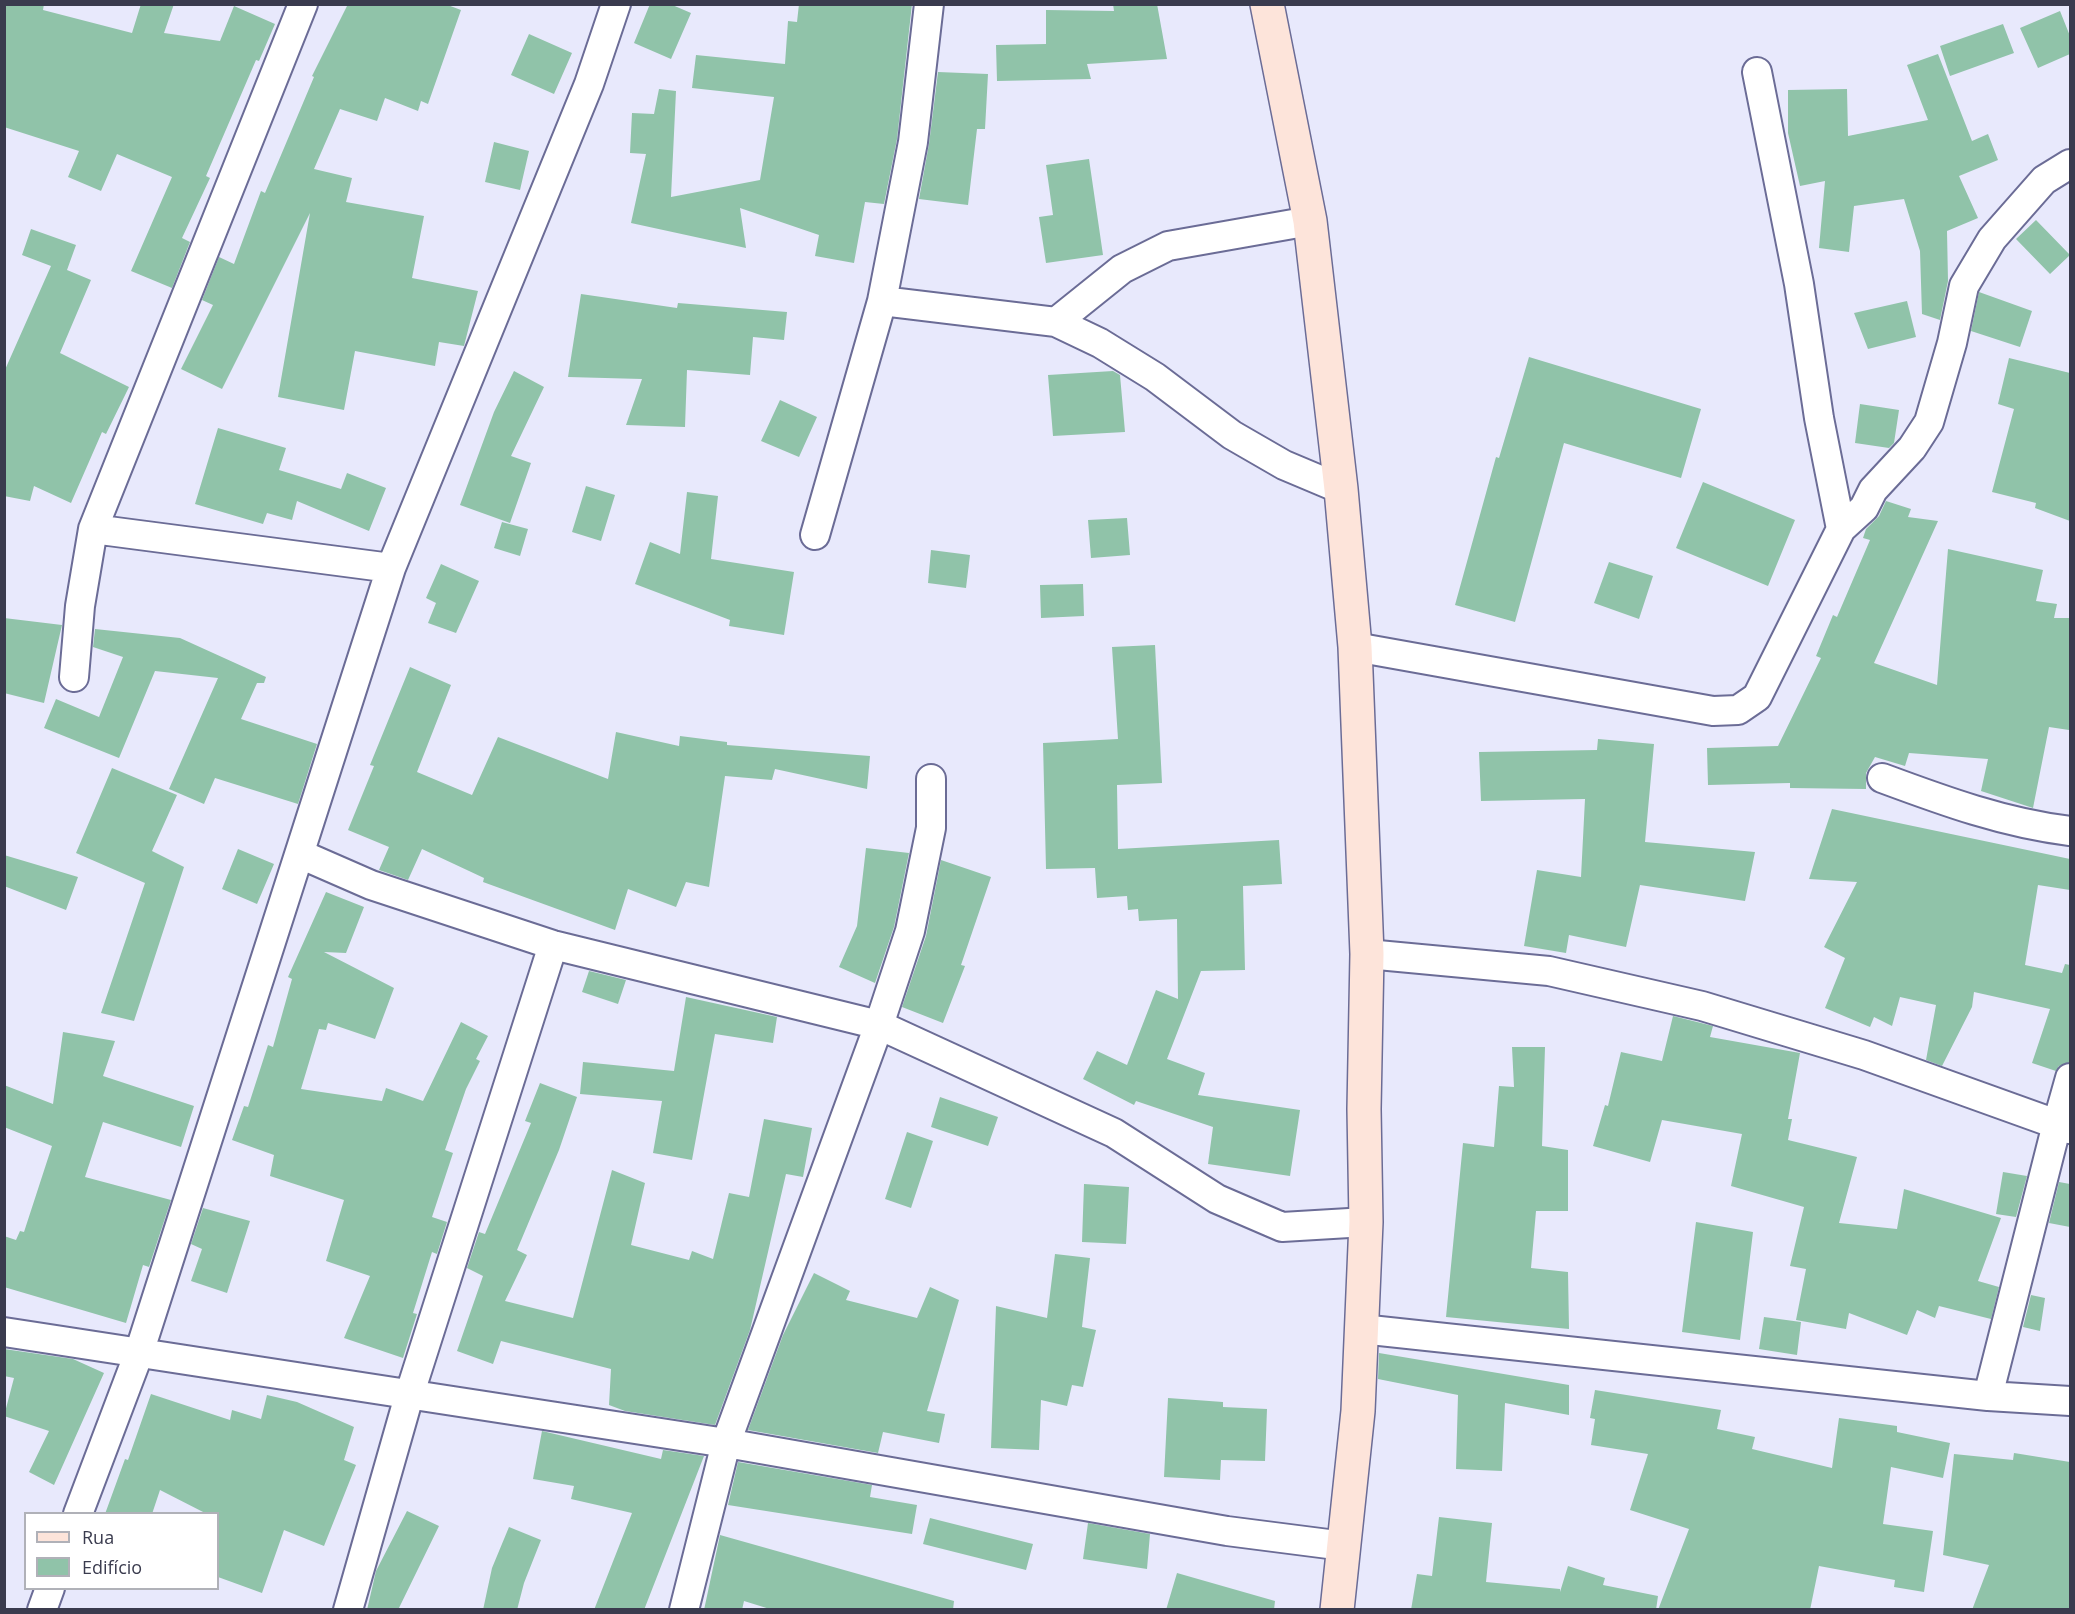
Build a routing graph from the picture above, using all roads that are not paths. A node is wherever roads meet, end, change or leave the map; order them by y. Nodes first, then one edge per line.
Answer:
1 (303, 4) edge
2 (616, 4) edge
3 (929, 4) edge
4 (1267, 4) edge
5 (1757, 72) dead end
6 (2070, 164) edge
7 (1310, 220) junction
8 (882, 301) junction
9 (1056, 322) junction
10 (1341, 489) junction
11 (93, 529) junction
12 (1841, 529) junction
13 (815, 535) dead end
14 (391, 568) junction
15 (1355, 647) junction
16 (74, 676) dead end
17 (1882, 778) dead end
18 (931, 779) dead end
19 (2070, 831) edge
20 (300, 854) junction
21 (553, 945) junction
22 (1367, 954) junction
23 (879, 1025) junction
24 (2070, 1078) edge
25 (2064, 1126) edge
26 (1366, 1222) junction
27 (1361, 1329) junction
28 (4, 1332) edge
29 (139, 1353) junction
30 (409, 1396) junction
31 (1988, 1396) junction
32 (2070, 1401) edge
33 (726, 1443) junction
34 (79, 1512) edge
35 (1344, 1546) junction
36 (49, 1590) edge
37 (42, 1610) edge
38 (348, 1610) edge
39 (684, 1610) edge
40 (1337, 1610) edge

1 - 11 street
2 - 14 street
3 - 8 street
4 - 7 main road
5 - 12 street
6 - 12 street
7 - 9 street
7 - 10 main road
8 - 9 street
8 - 13 street
9 - 10 street
10 - 15 main road
11 - 14 street
11 - 16 street
12 - 15 street
14 - 20 street
15 - 22 main road
17 - 19 street
18 - 23 street
20 - 21 street
20 - 29 street
21 - 23 street
21 - 30 street
22 - 25 street
22 - 26 main road
23 - 26 street
23 - 33 street
24 - 25 street
25 - 31 street
26 - 27 main road
27 - 31 street
27 - 35 main road
28 - 29 street
29 - 30 street
29 - 34 street
30 - 33 street
30 - 38 street
31 - 32 street
33 - 35 street
33 - 39 street
35 - 40 main road
36 - 37 street

